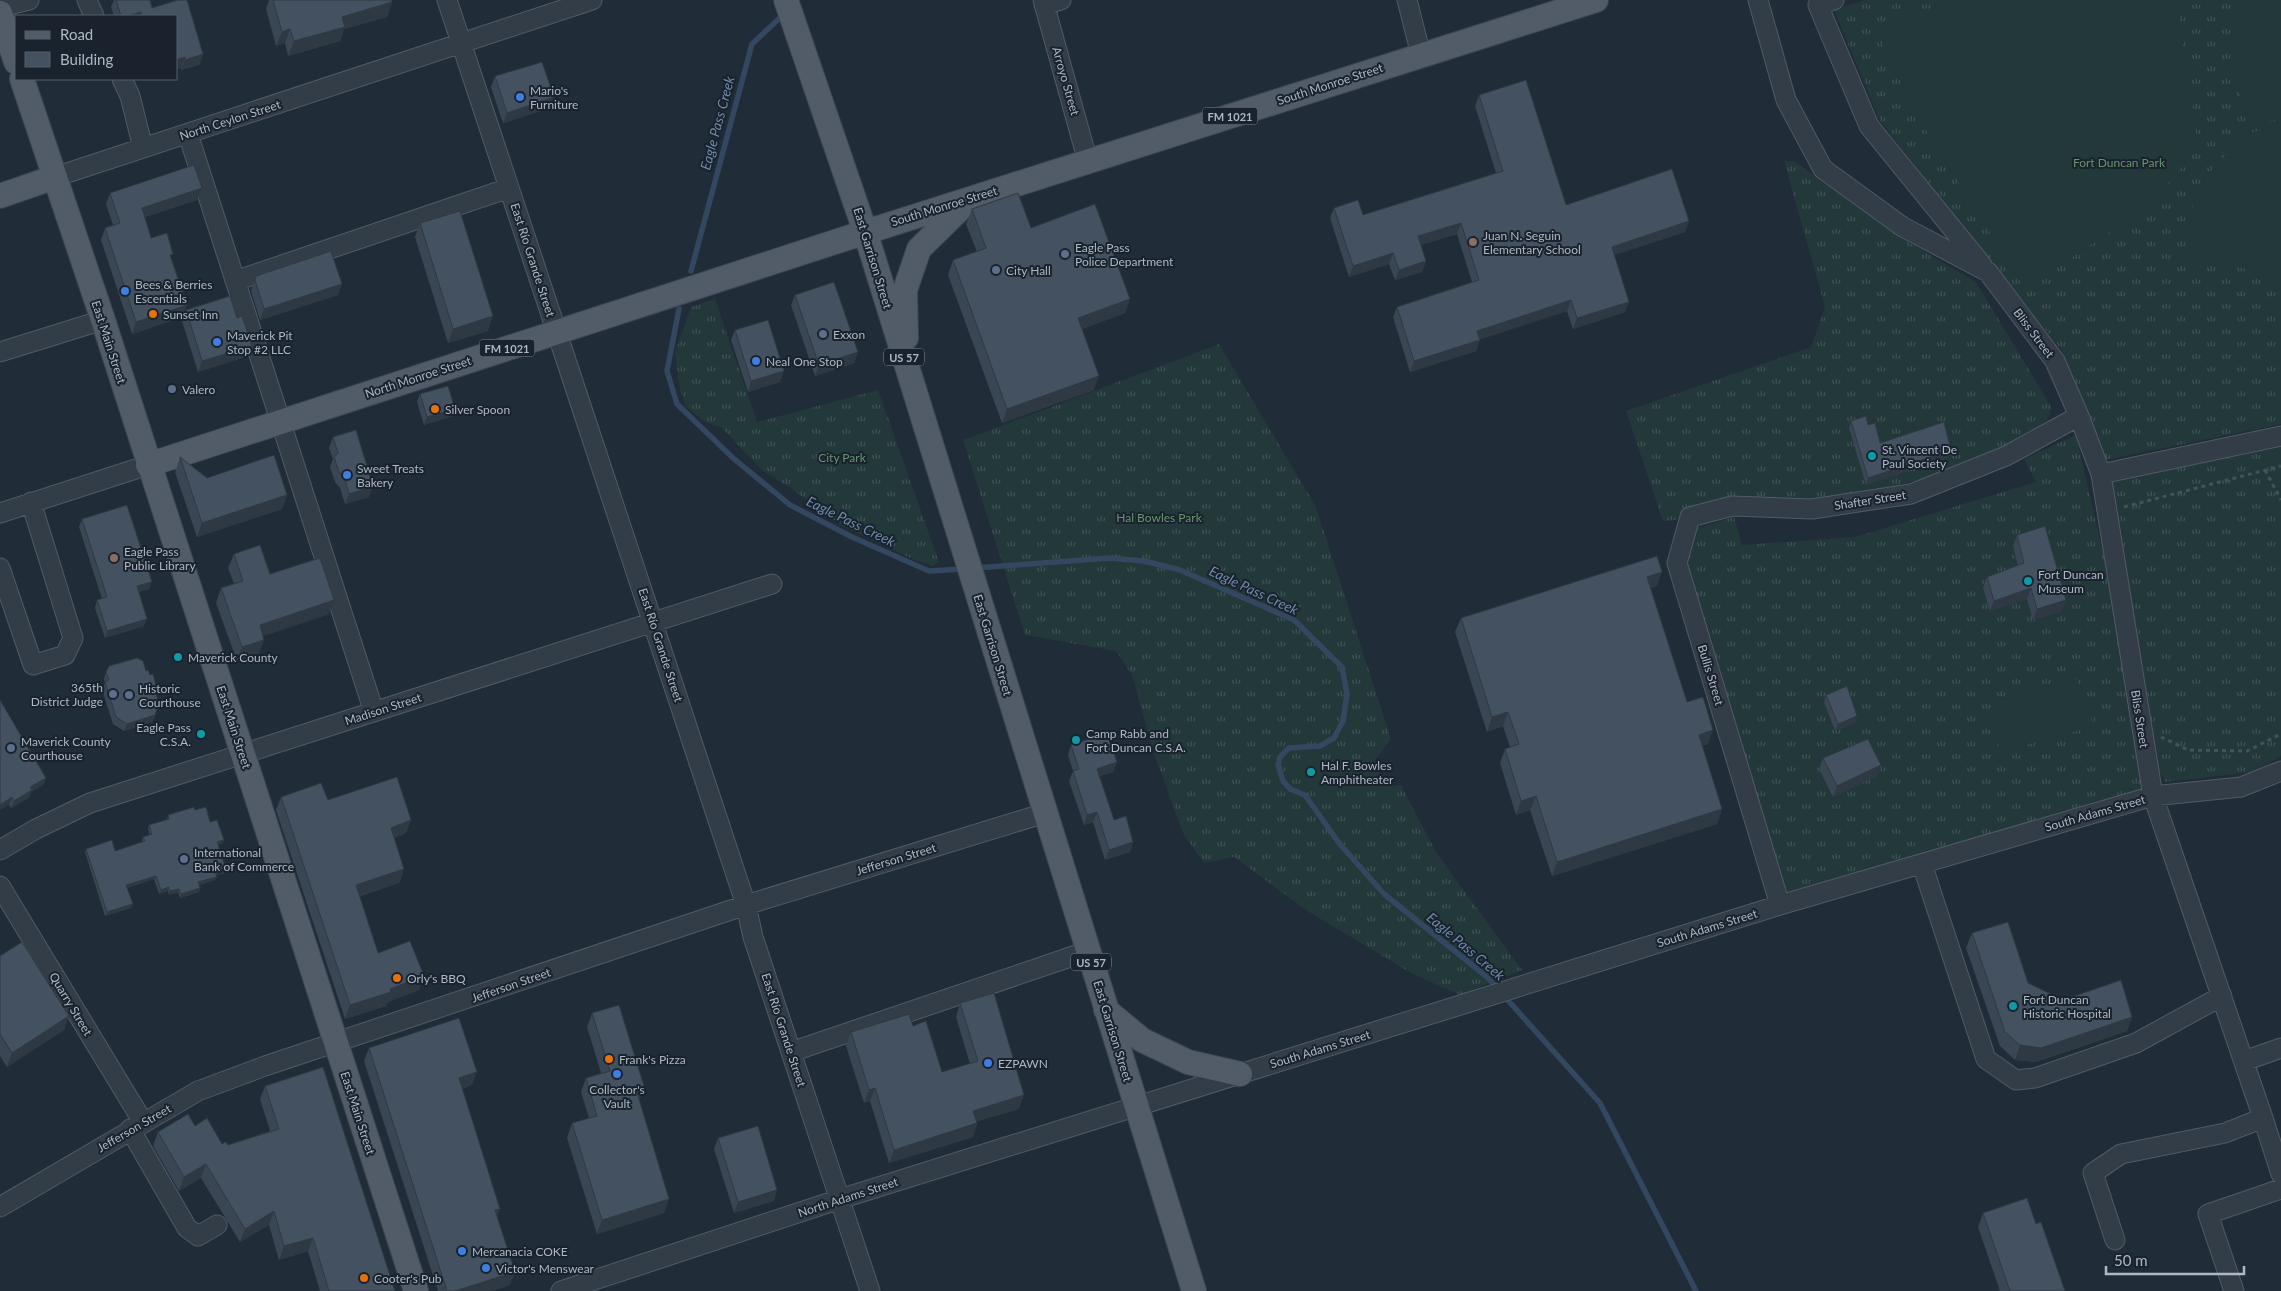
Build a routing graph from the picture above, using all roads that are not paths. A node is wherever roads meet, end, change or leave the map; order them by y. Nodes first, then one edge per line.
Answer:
1 (29, 0) edge
2 (87, 0) edge
3 (447, 0) edge
4 (592, 0) edge
5 (786, 0) edge
6 (1407, 0) edge
7 (1596, 0) edge
8 (1758, 0) edge
9 (1834, 0) edge
10 (1049, 2) edge
11 (0, 7) edge
12 (0, 13) edge
13 (94, 15) edge
14 (461, 44) junction
15 (1422, 55) junction
16 (15, 59) edge
17 (22, 80) edge
18 (122, 80) edge
19 (188, 134) junction
20 (144, 148) junction
21 (1088, 162) junction
22 (55, 177) junction
23 (509, 188) junction
24 (0, 196) edge
25 (971, 198) junction
26 (864, 231) junction
27 (1988, 272) junction
28 (235, 280) junction
29 (102, 320) junction
30 (557, 332) junction
31 (0, 352) edge
32 (906, 365) junction
33 (2079, 416) junction
34 (280, 422) junction
35 (2281, 436) edge
36 (148, 465) junction
37 (2101, 474) junction
38 (31, 502) junction
39 (1764, 508) joint
40 (0, 513) edge
41 (0, 568) edge
42 (772, 584) dead end
43 (653, 620) junction
44 (374, 712) junction
45 (242, 753) junction
46 (2281, 771) edge
47 (2153, 796) junction
48 (1044, 813) junction
49 (0, 850) edge
50 (1922, 864) junction
51 (0, 886) edge
52 (746, 905) junction
53 (1780, 905) junction
54 (1088, 951) junction
55 (2222, 996) junction
56 (1106, 1010) junction
57 (336, 1044) junction
58 (2281, 1048) edge
59 (791, 1052) junction
60 (2244, 1061) junction
61 (1240, 1074) junction
62 (1137, 1106) junction
63 (2263, 1118) junction
64 (137, 1126) junction
65 (2281, 1174) edge
66 (2281, 1189) edge
67 (840, 1199) junction
68 (0, 1207) edge
69 (217, 1225) dead end
70 (2115, 1240) dead end
71 (1191, 1281) edge
72 (416, 1291) edge
73 (561, 1291) edge
74 (870, 1291) edge
75 (1202, 1291) edge
76 (2234, 1291) edge

1 - 11 street
2 - 13 street
3 - 14 street, East Río Grande Street
4 - 14 street, North Ceylon Street
5 - 26 main road, East Garrison Street / US 57
6 - 15 street
7 - 15 main road, South Monroe Street / FM 1021
8 - 27 street, Bliss Street
9 - 27 street
10 - 21 street, Arroyo Street
12 - 16 main road
14 - 19 street, North Ceylon Street
14 - 23 street, East Río Grande Street
15 - 21 main road, South Monroe Street / FM 1021
17 - 22 main road, East Main Street
18 - 20 street
19 - 20 street, North Ceylon Street
19 - 28 street
20 - 22 street, North Ceylon Street
21 - 25 main road, South Monroe Street / FM 1021
22 - 24 main road, North Ceylon Street
22 - 29 main road, East Main Street
23 - 28 street
23 - 30 street, East Río Grande Street
25 - 26 main road, South Monroe Street / FM 1021
25 - 32 main road
26 - 30 main road, North Monroe Street / FM 1021
26 - 32 main road, East Garrison Street / US 57
27 - 33 street, Bliss Street
28 - 34 street
29 - 31 street
29 - 36 main road, East Main Street
30 - 34 main road, North Monroe Street / FM 1021
30 - 43 street, East Río Grande Street
32 - 48 main road, East Garrison Street / US 57
33 - 37 street, Bliss Street
33 - 39 street, Shafter Street
34 - 36 main road, North Monroe Street / FM 1021
34 - 44 street
35 - 37 street
36 - 38 street, North Monroe Street
36 - 45 main road, East Main Street
37 - 47 street, Bliss Street
38 - 40 street, North Monroe Street
38 - 41 street
39 - 53 street, Bullis Street
42 - 43 street, Madison Street
43 - 44 street, Madison Street
43 - 52 street, East Río Grande Street
44 - 45 street, Madison Street
45 - 49 street, Madison Street
45 - 57 main road, East Main Street
46 - 47 street, South Adams Street
47 - 50 street, South Adams Street
47 - 55 street, Bliss Street
48 - 52 street, Jefferson Street
48 - 54 main road, East Garrison Street / US 57
50 - 53 street, South Adams Street
50 - 55 street
51 - 64 street, Quarry Street
52 - 57 street, Jefferson Street
52 - 59 street, East Río Grande Street
53 - 61 street, South Adams Street
54 - 56 main road, East Garrison Street / US 57
54 - 59 street
55 - 60 street, Bliss Street
56 - 61 main road
56 - 62 main road, East Garrison Street / US 57
57 - 64 street, Jefferson Street
57 - 72 main road, East Main Street
58 - 60 street
59 - 67 street, East Río Grande Street
60 - 63 street, Bliss Street
61 - 62 street, South Adams Street
62 - 67 street, North Adams Street
62 - 71 main road, East Garrison Street / US 57
63 - 65 street, Bliss Street
63 - 70 street
64 - 68 street, Jefferson Street
64 - 69 street, Quarry Street
66 - 76 street
67 - 73 street, North Adams Street
67 - 74 street, East Río Grande Street
71 - 75 main road, US 57

